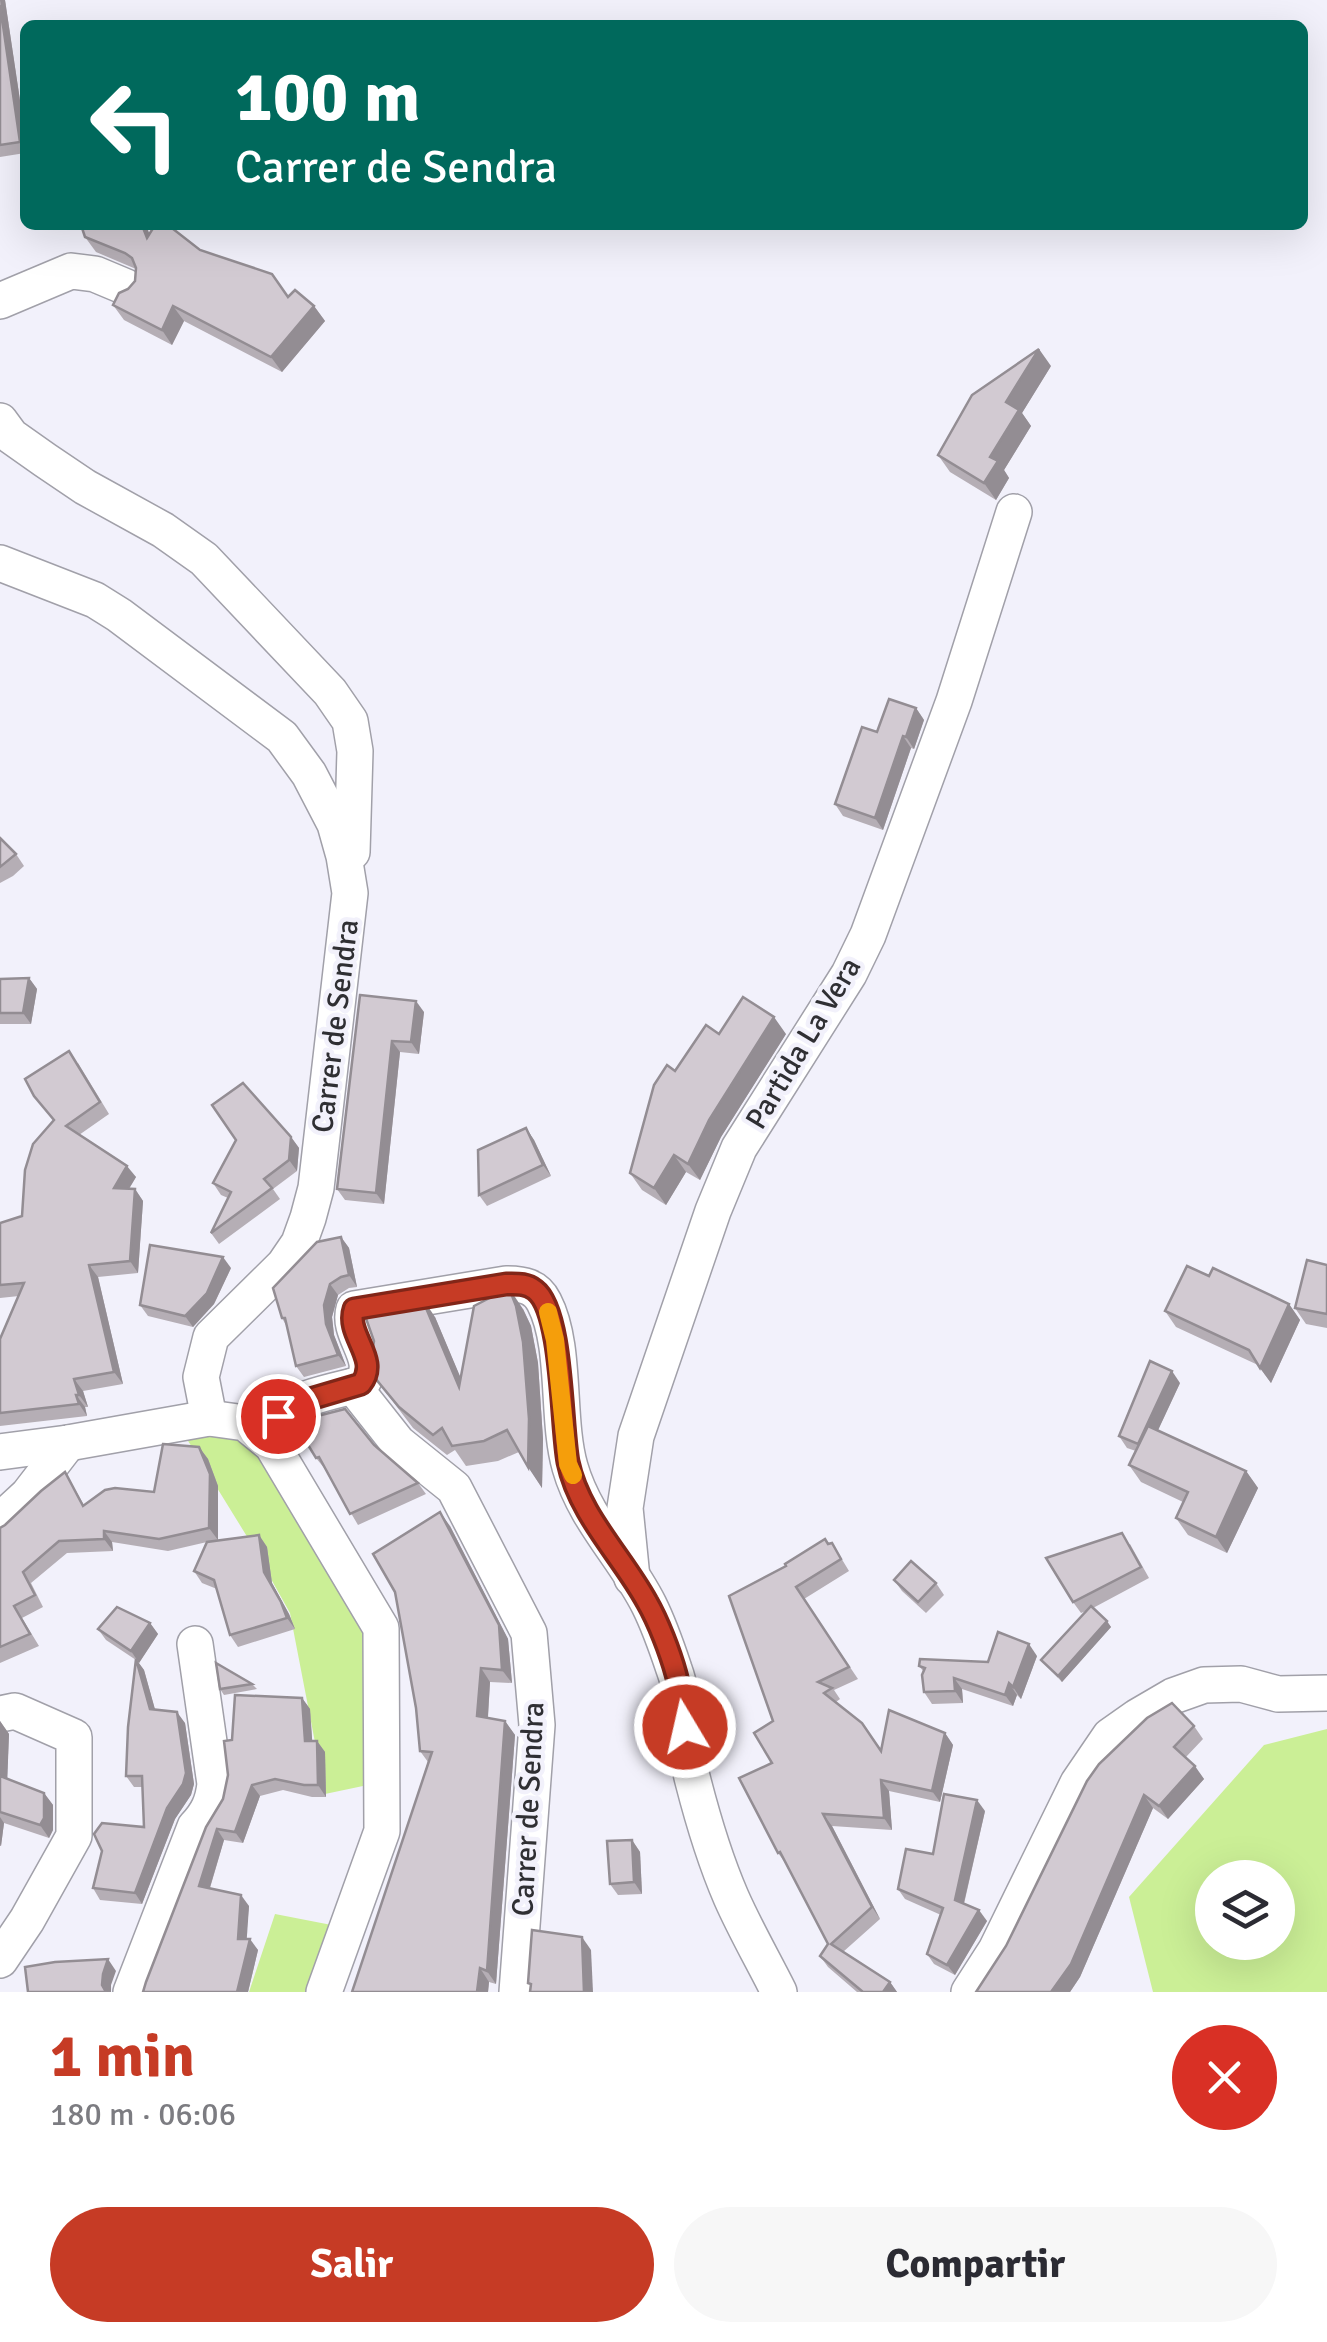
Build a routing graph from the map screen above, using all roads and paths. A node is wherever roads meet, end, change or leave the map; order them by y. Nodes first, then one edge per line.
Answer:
1 (126, 287) edge
2 (0, 300) edge
3 (0, 421) edge
4 (1014, 512) dead end
5 (0, 563) edge
6 (350, 894) junction
7 (353, 1386) junction
8 (209, 1418) junction
9 (68, 1444) junction
10 (272, 1446) junction
11 (0, 1452) edge
12 (0, 1521) edge
13 (632, 1578) junction
14 (195, 1644) dead end
15 (1327, 1693) edge
16 (0, 1714) edge
17 (0, 1960) edge
18 (131, 1992) edge
19 (324, 1992) edge
20 (517, 1992) edge
21 (779, 1992) edge
22 (969, 1992) edge

1 - 2 street
3 - 6 street, Carrer de Sendra
4 - 13 street, Partida La Vera
5 - 6 street, Carrer de Sendra
6 - 8 street, Carrer de Sendra
7 - 10 street
7 - 13 street
7 - 20 street, Carrer de Sendra
8 - 9 street
8 - 10 street
9 - 11 street
9 - 12 street
10 - 19 street
13 - 21 street
14 - 18 street
15 - 22 street
16 - 17 street

